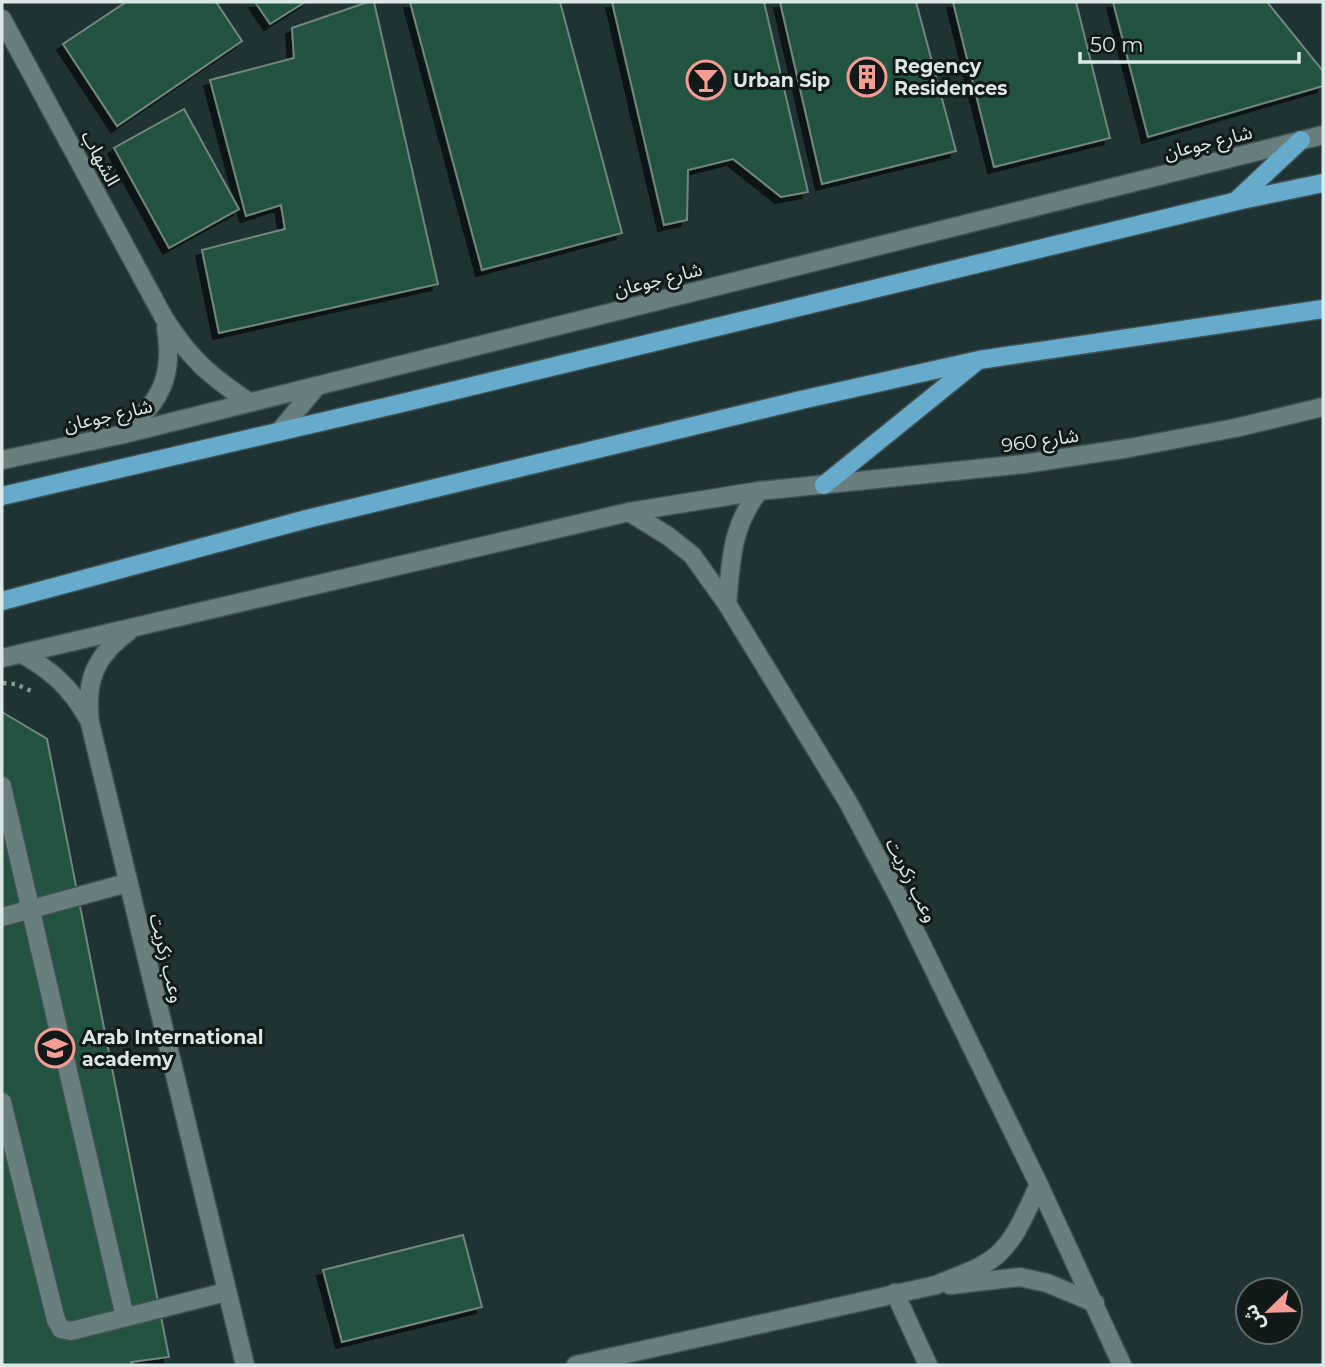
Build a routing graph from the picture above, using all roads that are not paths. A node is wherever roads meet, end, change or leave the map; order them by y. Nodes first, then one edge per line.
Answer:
1 (2, 19) edge
2 (1323, 135) edge
3 (1301, 141) junction
4 (1323, 183) edge
5 (1237, 201) junction
6 (1323, 309) edge
7 (164, 318) junction
8 (979, 360) junction
9 (317, 386) junction
10 (249, 402) junction
11 (1323, 407) edge
12 (279, 432) junction
13 (124, 434) junction
14 (2, 460) edge
15 (824, 485) junction
16 (759, 491) junction
17 (2, 496) edge
18 (629, 512) junction
19 (2, 601) edge
20 (727, 604) junction
21 (132, 629) junction
22 (23, 654) junction
23 (2, 658) edge
24 (90, 723) junction
25 (2, 786) edge
26 (127, 883) junction
27 (30, 909) junction
28 (2, 917) edge
29 (2, 1102) edge
30 (1039, 1185) junction
31 (936, 1285) junction
32 (226, 1292) junction
33 (895, 1293) junction
34 (1095, 1303) junction
35 (125, 1317) junction
36 (245, 1365) edge
37 (576, 1365) edge
38 (928, 1365) edge
39 (1122, 1365) edge

1 - 7 street, الشهاب
2 - 3 street, شارع جوعان
3 - 5 main road
3 - 9 street, شارع جوعان
4 - 5 main road
5 - 12 main road
6 - 8 main road
7 - 10 street, الشهاب
7 - 13 street, الشهاب
8 - 15 main road
8 - 19 main road
9 - 10 street, شارع جوعان
9 - 12 street
10 - 13 street, شارع جوعان
11 - 15 street, شارع 960
12 - 17 main road
13 - 14 street, شارع جوعان
15 - 16 street, شارع 960
16 - 18 street
16 - 20 street
18 - 20 street, وعب زكريت
18 - 21 street
20 - 30 street, وعب زكريت
21 - 22 street
21 - 24 street, وعب زكريت
22 - 23 street
22 - 24 street, وعب زكريت
24 - 26 street, وعب زكريت
25 - 27 street
26 - 27 street
26 - 32 street, وعب زكريت
27 - 28 street
27 - 35 street
29 - 35 street
30 - 31 street
30 - 34 street, وعب زكريت
31 - 33 street
31 - 34 street
32 - 35 street
32 - 36 street, وعب زكريت
33 - 37 street
33 - 38 street
34 - 39 street, وعب زكريت

